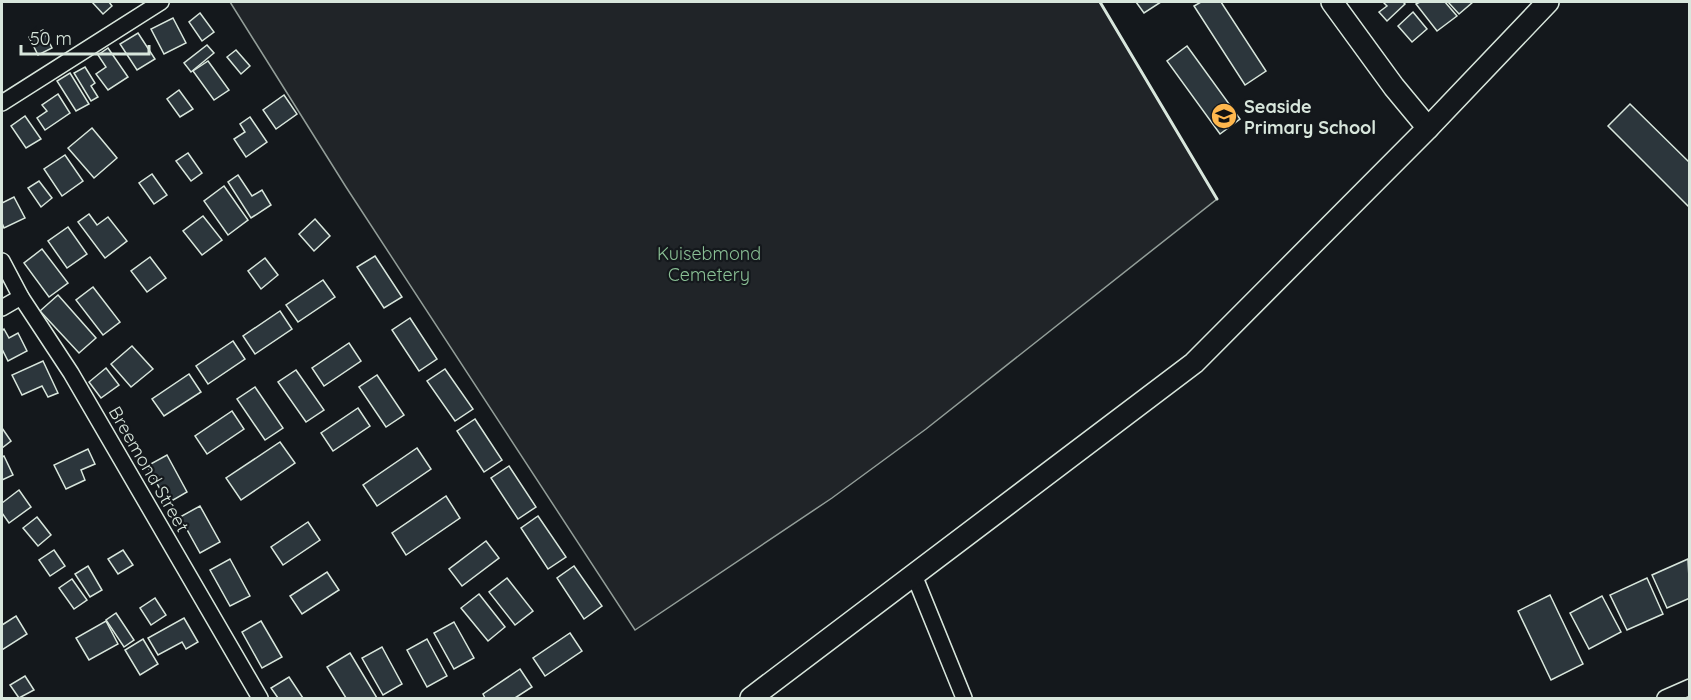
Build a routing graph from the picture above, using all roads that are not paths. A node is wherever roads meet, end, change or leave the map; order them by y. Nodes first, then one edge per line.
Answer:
1 (161, 2) edge
2 (1332, 2) edge
3 (1539, 5) edge
4 (2, 103) edge
5 (1428, 128) junction
6 (2, 261) edge
7 (21, 297) junction
8 (2, 308) edge
9 (914, 574) junction
10 (1689, 687) edge
11 (260, 699) edge
12 (751, 699) edge
13 (964, 699) edge
14 (1665, 699) edge

1 - 4 street
2 - 5 street
3 - 5 street
5 - 9 street
6 - 7 street, Breemond Street
7 - 8 street
7 - 11 street, Breemond Street
9 - 12 street
9 - 13 street
10 - 14 street

